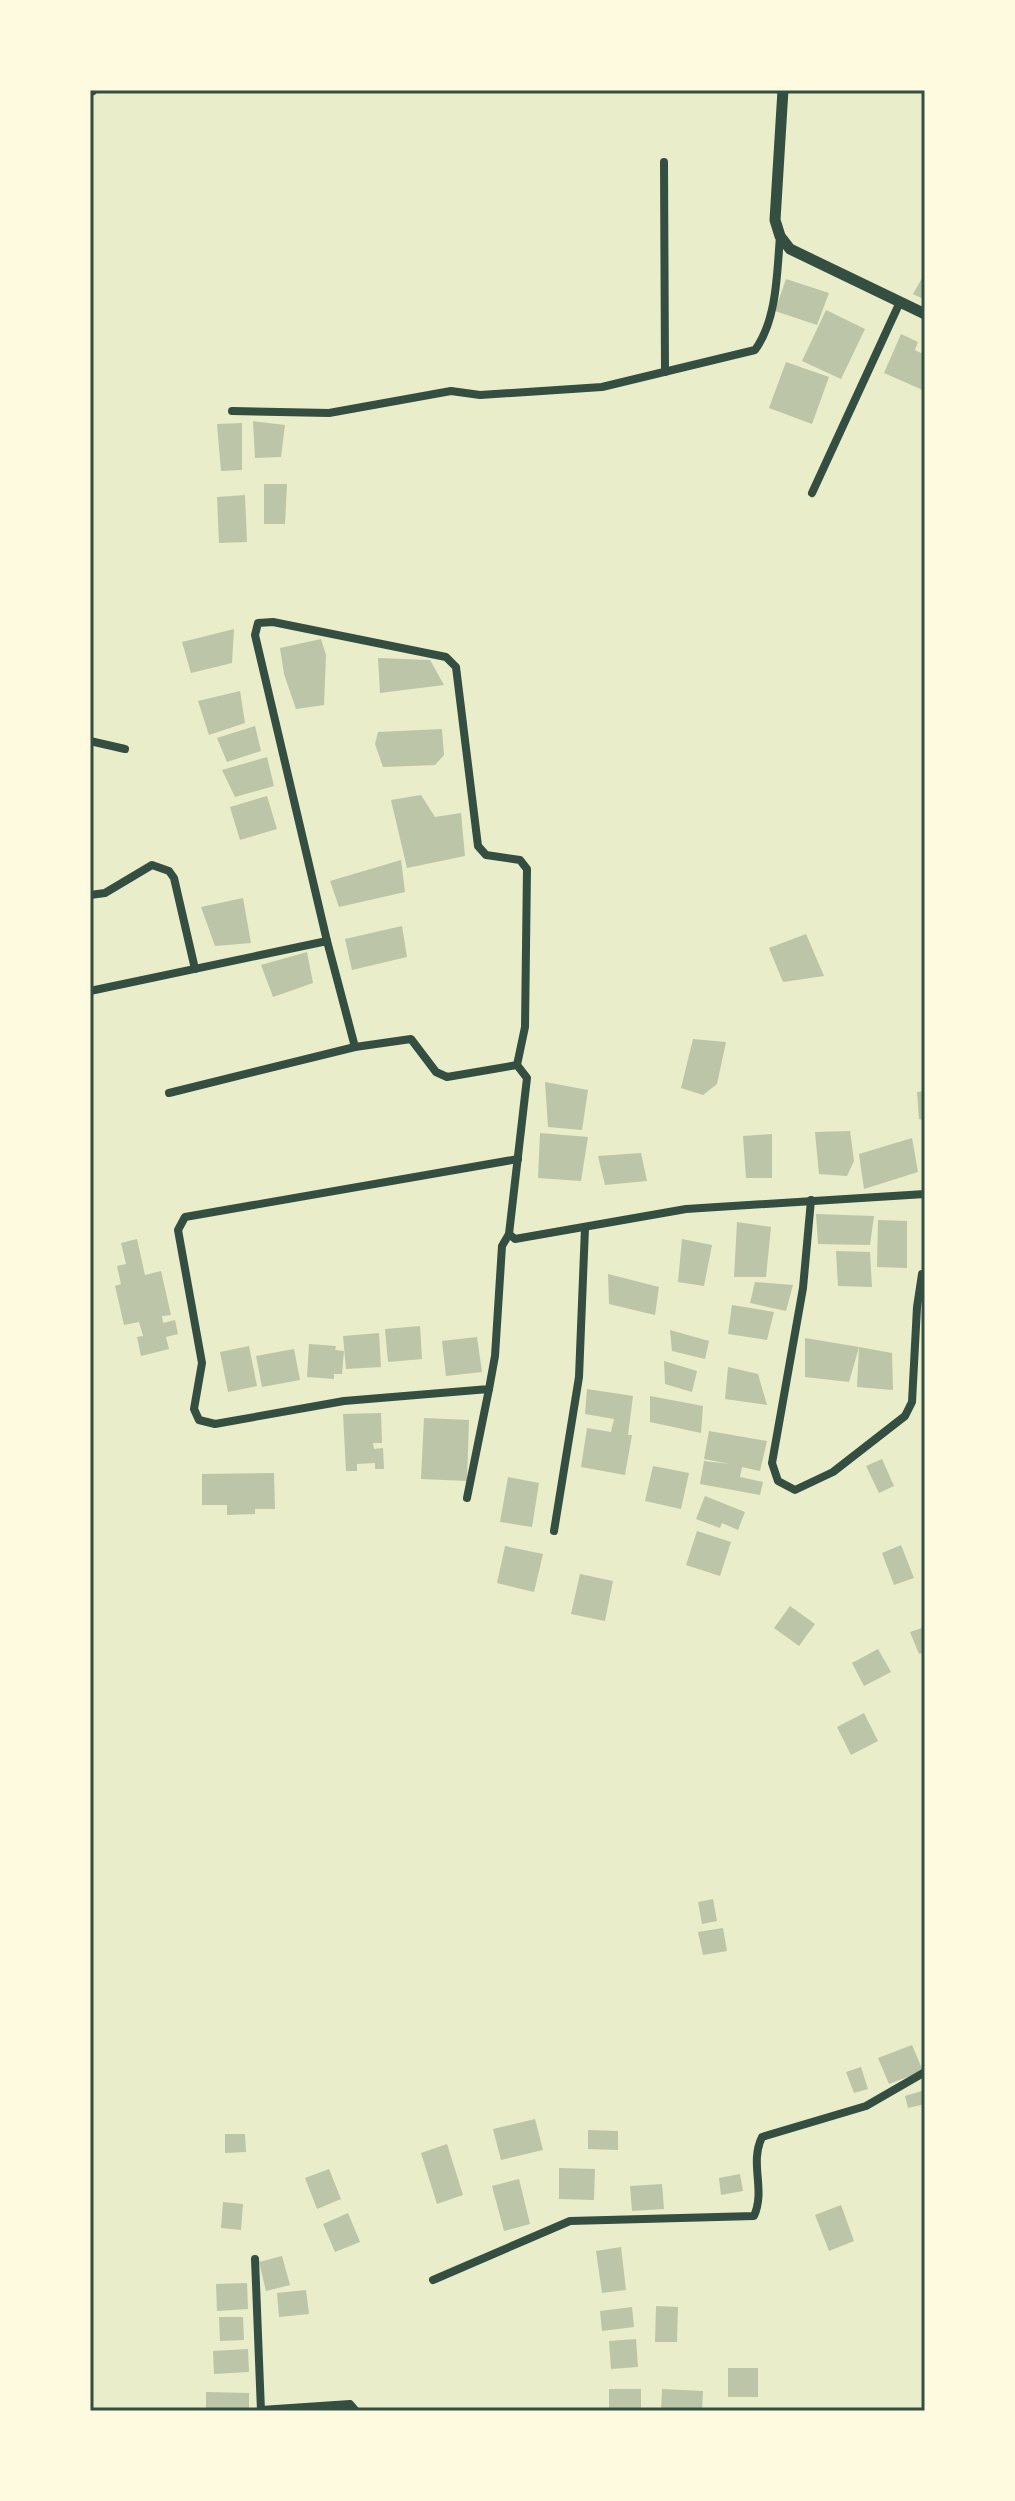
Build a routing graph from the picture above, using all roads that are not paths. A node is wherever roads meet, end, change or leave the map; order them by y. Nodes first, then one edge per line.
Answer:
1 (783, 90) edge
2 (664, 162) dead end
3 (780, 236) junction
4 (900, 302) junction
5 (925, 314) edge
6 (665, 372) junction
7 (232, 411) dead end
8 (812, 493) dead end
9 (90, 741) edge
10 (125, 749) dead end
11 (90, 895) edge
12 (327, 941) junction
13 (195, 969) junction
14 (90, 991) edge
15 (355, 1047) junction
16 (517, 1065) junction
17 (169, 1093) dead end
18 (518, 1159) junction
19 (925, 1194) edge
20 (811, 1200) junction
21 (585, 1228) junction
22 (509, 1234) junction
23 (922, 1274) dead end
24 (489, 1389) junction
25 (467, 1498) dead end
26 (554, 1531) dead end
27 (925, 2072) edge
28 (255, 2259) dead end
29 (433, 2280) dead end
30 (261, 2411) edge
31 (356, 2411) edge

1 - 3 street
2 - 6 street
3 - 4 street
3 - 6 street
4 - 5 street
4 - 8 street
6 - 7 street
9 - 10 street
11 - 13 street
12 - 13 street
12 - 15 street
12 - 16 street
13 - 14 street
15 - 16 street
15 - 17 street
16 - 18 street
18 - 22 street
18 - 24 street
19 - 20 street
20 - 21 street
20 - 23 street
21 - 22 street
21 - 26 street
22 - 24 street
24 - 25 street
27 - 29 street
28 - 30 street
30 - 31 street

